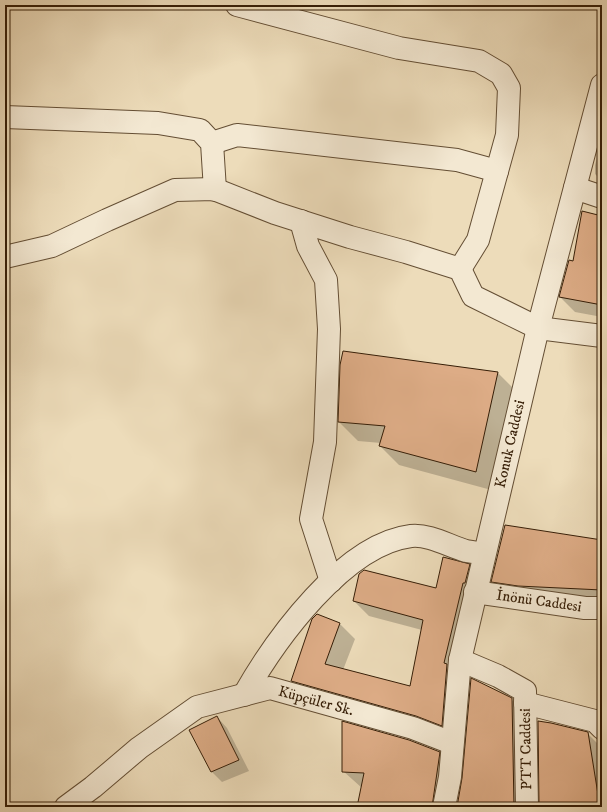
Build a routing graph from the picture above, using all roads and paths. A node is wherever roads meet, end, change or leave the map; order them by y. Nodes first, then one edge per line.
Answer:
1 (237, 5) edge
2 (602, 85) edge
3 (5, 117) edge
4 (597, 122) edge
5 (212, 143) junction
6 (497, 171) junction
7 (575, 188) junction
8 (215, 190) junction
9 (602, 196) edge
10 (301, 221) junction
11 (5, 257) edge
12 (460, 269) junction
13 (538, 328) junction
14 (602, 336) edge
15 (484, 553) junction
16 (331, 581) junction
17 (475, 592) junction
18 (602, 608) edge
19 (460, 660) junction
20 (244, 695) junction
21 (525, 697) junction
22 (602, 728) edge
23 (452, 743) junction
24 (66, 807) edge
25 (444, 807) edge
26 (527, 807) edge

1 - 6 street
2 - 4 street, Konuk Caddesi
3 - 5 street
4 - 7 street, Konuk Caddesi
5 - 6 street
5 - 8 street
6 - 12 street
7 - 9 street
7 - 13 street, Konuk Caddesi
8 - 10 street
8 - 11 street
10 - 12 street
10 - 16 street
12 - 13 street
13 - 14 street
13 - 15 street, Konuk Caddesi
15 - 16 street
15 - 17 street, Konuk Caddesi
16 - 20 street
17 - 18 street, İnönü Caddesi
17 - 19 street, Konuk Caddesi
19 - 21 street
19 - 23 street, Konuk Caddesi
20 - 23 street, Küpçüler Sk.
20 - 24 street, Küpçüler Sk.
21 - 22 street
21 - 26 street, PTT Caddesi
23 - 25 street, Konuk Caddesi

